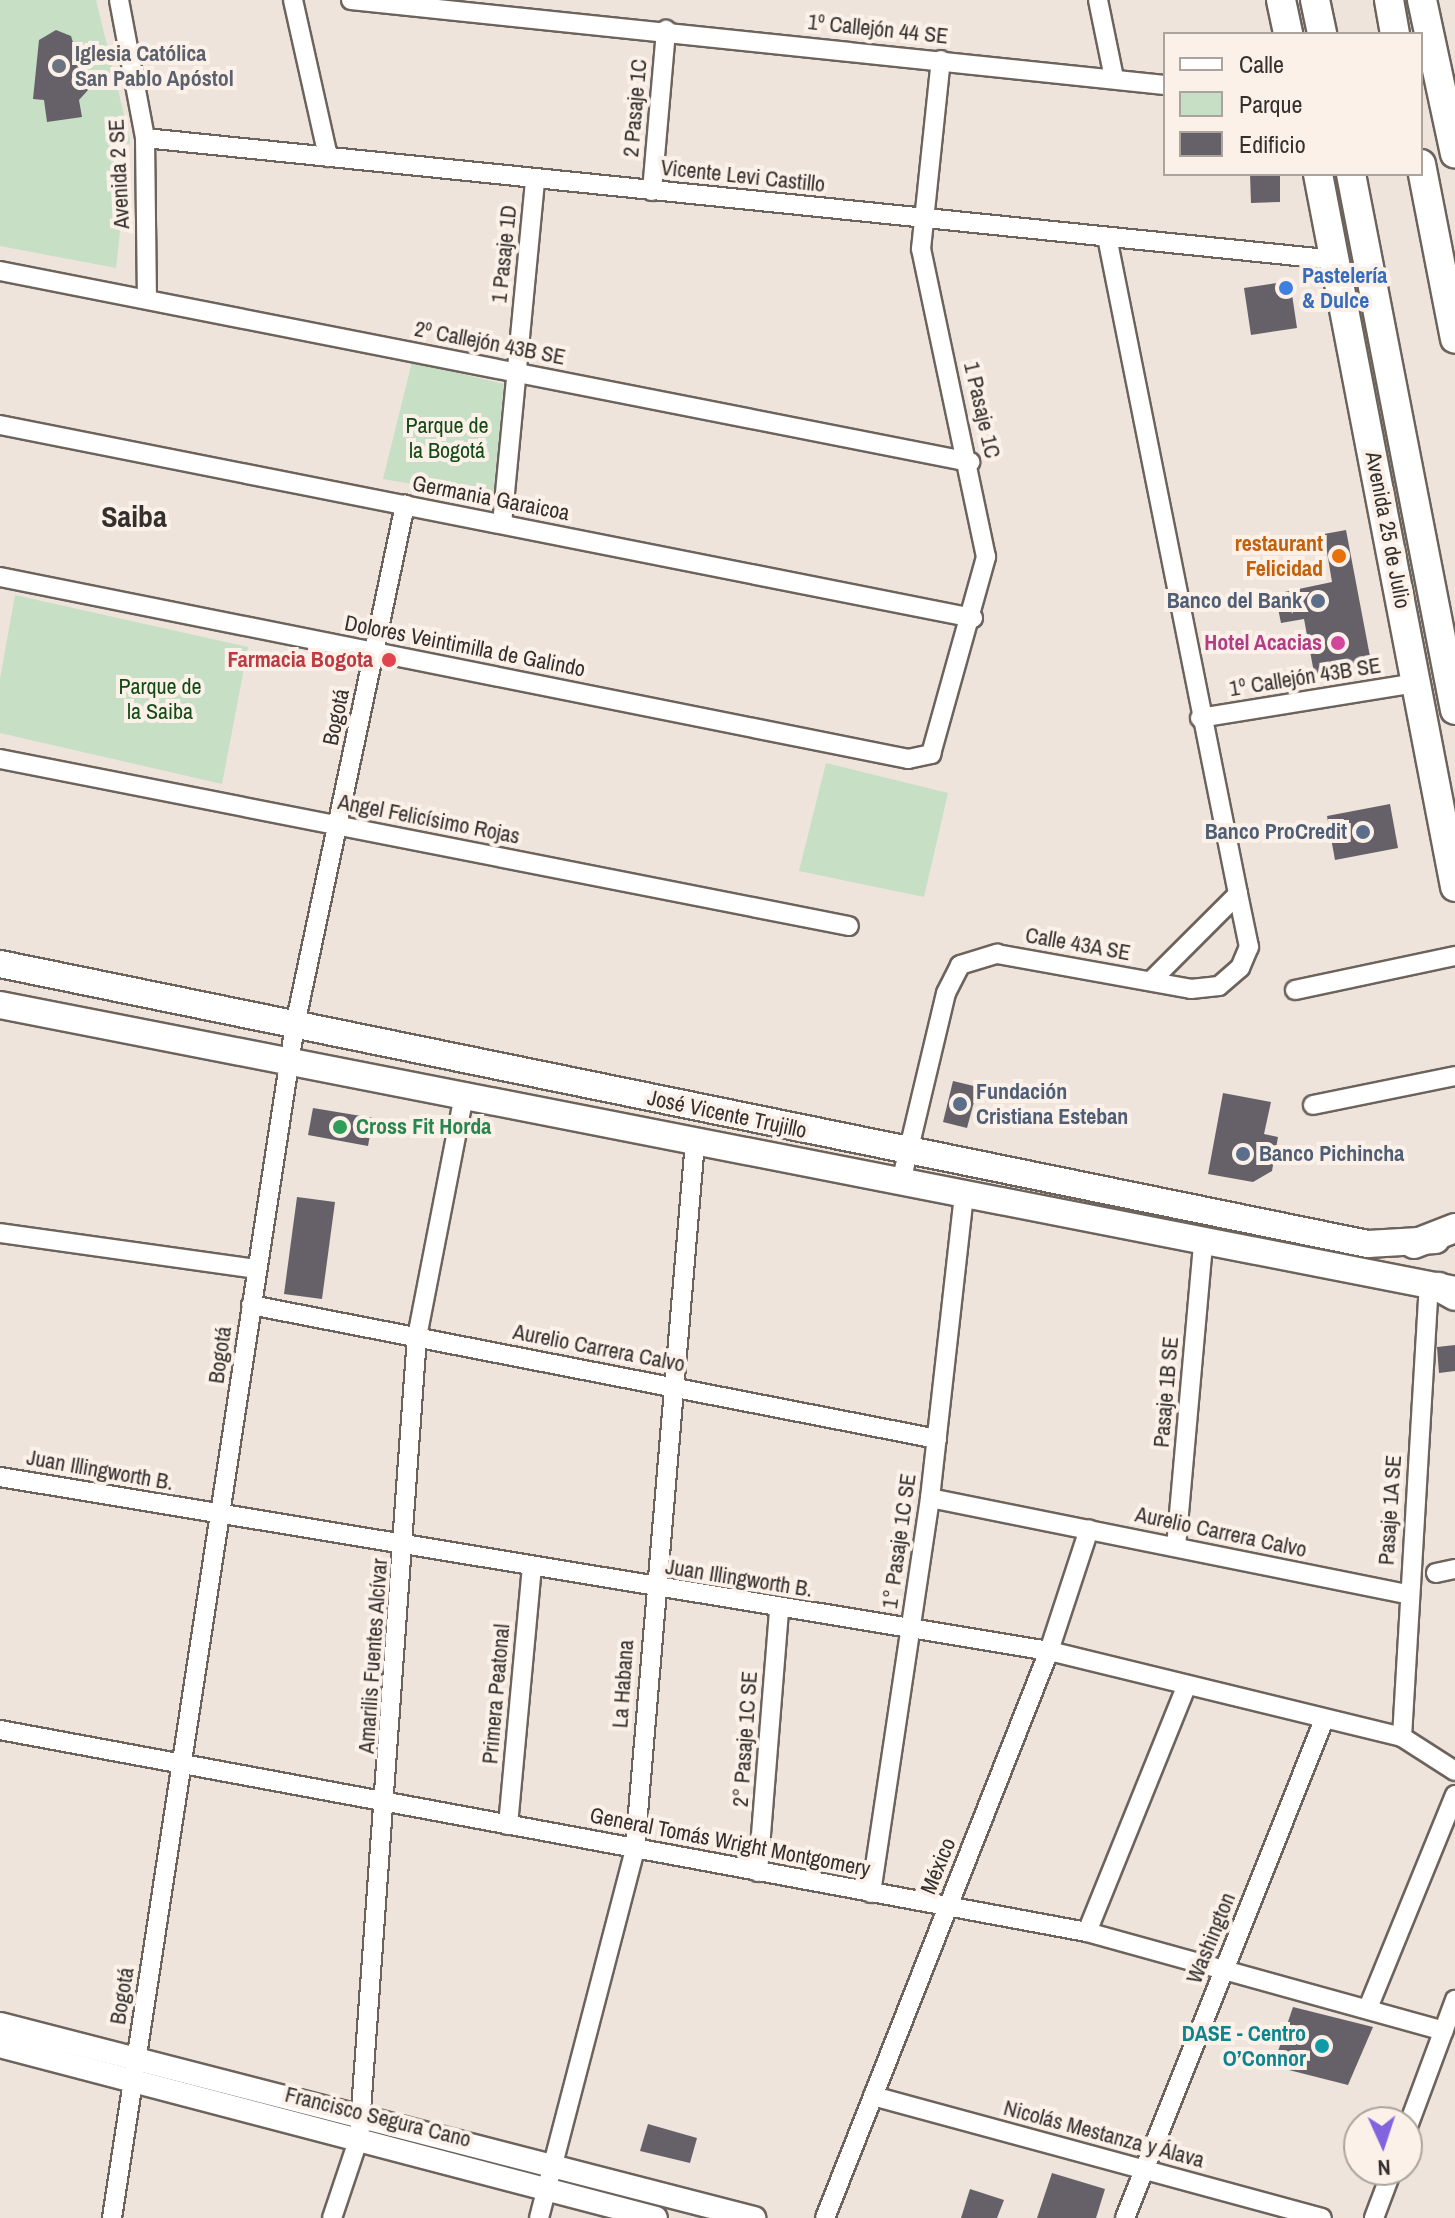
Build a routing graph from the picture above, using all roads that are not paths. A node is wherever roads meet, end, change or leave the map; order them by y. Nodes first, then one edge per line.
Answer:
1 (119, 0) edge
2 (293, 0) edge
3 (351, 0) edge
4 (1098, 0) edge
5 (1281, 0) edge
6 (1315, 0) edge
7 (1389, 0) edge
8 (1422, 0) edge
9 (666, 30) junction
10 (1288, 32) edge
11 (1322, 32) edge
12 (1395, 32) edge
13 (941, 60) junction
14 (1114, 78) junction
15 (1163, 85) edge
16 (145, 138) junction
17 (1455, 154) edge
18 (328, 157) junction
19 (1423, 171) edge
20 (1318, 176) edge
21 (1351, 176) edge
22 (535, 180) junction
23 (652, 191) junction
24 (920, 219) junction
25 (1107, 237) junction
26 (1446, 254) edge
27 (1336, 260) junction
28 (0, 271) edge
29 (147, 298) junction
30 (1455, 339) edge
31 (516, 373) junction
32 (1398, 401) junction
33 (0, 425) edge
34 (970, 462) junction
35 (405, 505) junction
36 (502, 524) junction
37 (0, 577) edge
38 (973, 618) junction
39 (374, 652) junction
40 (1417, 683) junction
41 (1455, 710) edge
42 (1200, 718) junction
43 (922, 758) joint
44 (0, 759) edge
45 (337, 826) junction
46 (1455, 887) edge
47 (1238, 894) junction
48 (849, 926) dead end
49 (1455, 956) edge
50 (0, 964) edge
51 (1151, 981) junction
52 (1295, 990) dead end
53 (0, 1005) edge
54 (295, 1025) junction
55 (289, 1062) junction
56 (1455, 1076) edge
57 (464, 1096) junction
58 (1313, 1105) dead end
59 (695, 1142) junction
60 (908, 1150) junction
61 (901, 1182) junction
62 (964, 1195) junction
63 (0, 1233) edge
64 (1443, 1237) edge
65 (1203, 1242) junction
66 (255, 1269) junction
67 (1448, 1290) edge
68 (251, 1305) junction
69 (417, 1337) junction
70 (674, 1387) junction
71 (937, 1439) junction
72 (0, 1477) edge
73 (930, 1498) junction
74 (221, 1515) junction
75 (1089, 1529) junction
76 (404, 1545) junction
77 (1176, 1547) junction
78 (532, 1567) junction
79 (1455, 1569) edge
80 (1436, 1573) dead end
81 (654, 1588) junction
82 (1409, 1595) junction
83 (779, 1609) junction
84 (911, 1630) junction
85 (1049, 1651) junction
86 (1187, 1685) junction
87 (1324, 1720) junction
88 (0, 1730) edge
89 (1402, 1737) junction
90 (184, 1765) junction
91 (1455, 1771) edge
92 (1455, 1795) edge
93 (388, 1803) junction
94 (508, 1825) junction
95 (635, 1849) junction
96 (758, 1872) junction
97 (871, 1893) junction
98 (948, 1907) junction
99 (1087, 1932) junction
100 (1226, 1966) junction
101 (1455, 2000) edge
102 (1368, 2008) junction
103 (0, 2024) edge
104 (1443, 2031) junction
105 (0, 2046) edge
106 (136, 2056) junction
107 (133, 2079) junction
108 (873, 2096) junction
109 (1415, 2106) edge
110 (360, 2111) junction
111 (359, 2138) junction
112 (559, 2164) junction
113 (1145, 2169) junction
114 (1386, 2186) edge
115 (550, 2190) junction
116 (112, 2218) edge
117 (332, 2218) edge
118 (539, 2218) edge
119 (656, 2218) edge
120 (754, 2218) edge
121 (825, 2218) edge
122 (1125, 2218) edge
123 (1322, 2218) edge
124 (1374, 2218) edge

1 - 16 street, Avenida 2 SE
2 - 18 street
3 - 9 street, 1º Callejón 44 SE
4 - 14 street
5 - 10 main road
6 - 11 main road
7 - 12 main road
8 - 17 main road
9 - 13 street, 1º Callejón 44 SE
9 - 23 street, 2 Pasaje 1C
13 - 14 street, 1º Callejón 44 SE
13 - 24 street, 1 Pasaje 1C
14 - 15 street, 1º Callejón 44 SE
16 - 18 street, Vicente Levi Castillo
16 - 29 street, Avenida 2 SE
18 - 22 street, Vicente Levi Castillo
19 - 26 main road
20 - 27 main road, Avenida 25 de Julio
21 - 32 main road, Avenida 25 de Julio
22 - 23 street, Vicente Levi Castillo
22 - 31 street, 1 Pasaje 1D
23 - 24 street, Vicente Levi Castillo
24 - 25 street, Vicente Levi Castillo
24 - 34 street, 1 Pasaje 1C
25 - 27 street, Vicente Levi Castillo
25 - 42 street
26 - 30 main road
27 - 32 main road
27 - 40 main road, Avenida 25 de Julio
28 - 29 street, 2º Callejón 43B SE
29 - 31 street, 2º Callejón 43B SE
31 - 34 street, 2º Callejón 43B SE
31 - 36 street, 1 Pasaje 1D
32 - 41 main road, Avenida 25 de Julio
33 - 35 street, Germania Garaicoa
34 - 38 street, 1 Pasaje 1C
35 - 36 street, Germania Garaicoa
35 - 39 street, Bogotá
36 - 38 street, Germania Garaicoa
37 - 39 street, Dolores Veintimilla de Galindo
38 - 43 street, 1 Pasaje 1C
39 - 43 street, Dolores Veintimilla de Galindo
39 - 45 street, Bogotá
40 - 42 street, 1º Callejón 43B SE
40 - 46 main road, Avenida 25 de Julio
42 - 47 street
44 - 45 street, Angel Felicísimo Rojas
45 - 48 street, Angel Felicísimo Rojas
45 - 54 street, Bogotá
47 - 51 street
47 - 51 street
49 - 52 street
50 - 54 main road, José Vicente Trujillo
51 - 60 street, Calle 43A SE
53 - 55 main road, José Vicente Trujillo
54 - 55 street, Bogotá
54 - 60 main road, José Vicente Trujillo
55 - 57 main road, José Vicente Trujillo
55 - 66 street, Bogotá
56 - 58 street
57 - 59 main road, José Vicente Trujillo
57 - 69 street, Amarilis Fuentes Alcívar
59 - 61 main road, José Vicente Trujillo
59 - 70 street, La Habana
60 - 61 street
60 - 64 main road, José Vicente Trujillo
61 - 62 main road, José Vicente Trujillo
62 - 65 main road, José Vicente Trujillo
62 - 71 street, 1° Pasaje 1C SE
63 - 66 street
65 - 67 main road, José Vicente Trujillo
65 - 77 street, Pasaje 1B SE
66 - 68 street, Bogotá
67 - 82 street, Pasaje 1A SE
68 - 69 street, Aurelio Carrera Calvo
68 - 74 street, Bogotá
69 - 70 street, Aurelio Carrera Calvo
69 - 76 street, Amarilis Fuentes Alcívar
70 - 71 street, Aurelio Carrera Calvo
70 - 81 street, La Habana
71 - 73 street, 1° Pasaje 1C SE
72 - 74 street, Juan Illingworth B.
73 - 75 street, Aurelio Carrera Calvo
73 - 84 street, 1° Pasaje 1C SE
74 - 76 street, Juan Illingworth B.
74 - 90 street, Bogotá
75 - 77 street, Aurelio Carrera Calvo
75 - 85 street, México
76 - 78 street, Juan Illingworth B.
76 - 93 street, Amarilis Fuentes Alcívar
77 - 82 street, Aurelio Carrera Calvo
78 - 81 street, Juan Illingworth B.
78 - 94 street, Primera Peatonal
79 - 80 street
81 - 83 street, Juan Illingworth B.
81 - 95 street, La Habana
82 - 89 street, Pasaje 1A SE
83 - 84 street, Juan Illingworth B.
83 - 96 street, 2° Pasaje 1C SE
84 - 85 street, Juan Illingworth B.
84 - 97 street, 1° Pasaje 1C SE
85 - 86 street, Juan Illingworth B.
85 - 98 street, México
86 - 87 street, Juan Illingworth B.
86 - 99 street
87 - 89 street, Juan Illingworth B.
87 - 100 street, Washington
88 - 90 street, General Tomás Wright Montgomery
89 - 91 street, Juan Illingworth B.
90 - 93 street, General Tomás Wright Montgomery
90 - 106 street, Bogotá
92 - 102 street
93 - 94 street, General Tomás Wright Montgomery
93 - 110 street, Amarilis Fuentes Alcívar
94 - 95 street, General Tomás Wright Montgomery
95 - 96 street, General Tomás Wright Montgomery
95 - 112 street, La Habana
96 - 97 street, General Tomás Wright Montgomery
97 - 98 street, General Tomás Wright Montgomery
98 - 99 street, General Tomás Wright Montgomery
98 - 108 street, México
99 - 100 street, General Tomás Wright Montgomery
100 - 102 street, General Tomás Wright Montgomery
100 - 113 street, Washington
101 - 104 street
102 - 104 street, General Tomás Wright Montgomery
103 - 106 street, Francisco Segura Cano
104 - 109 street
105 - 107 street, Francisco Segura Cano
106 - 107 street, Bogotá
106 - 110 street, Francisco Segura Cano
107 - 111 street, Francisco Segura Cano
107 - 116 street, Bogotá
108 - 113 street, Nicolás Mestanza y Álava
108 - 121 street, México
110 - 111 street, Amarilis Fuentes Alcívar
110 - 112 street, Francisco Segura Cano
111 - 115 street, Francisco Segura Cano
111 - 117 street, Amarilis Fuentes Alcívar
112 - 115 street, La Habana
112 - 120 street, Francisco Segura Cano
113 - 122 street, Washington
113 - 123 street, Nicolás Mestanza y Álava
114 - 124 street
115 - 118 street, La Habana
115 - 119 street, Francisco Segura Cano

